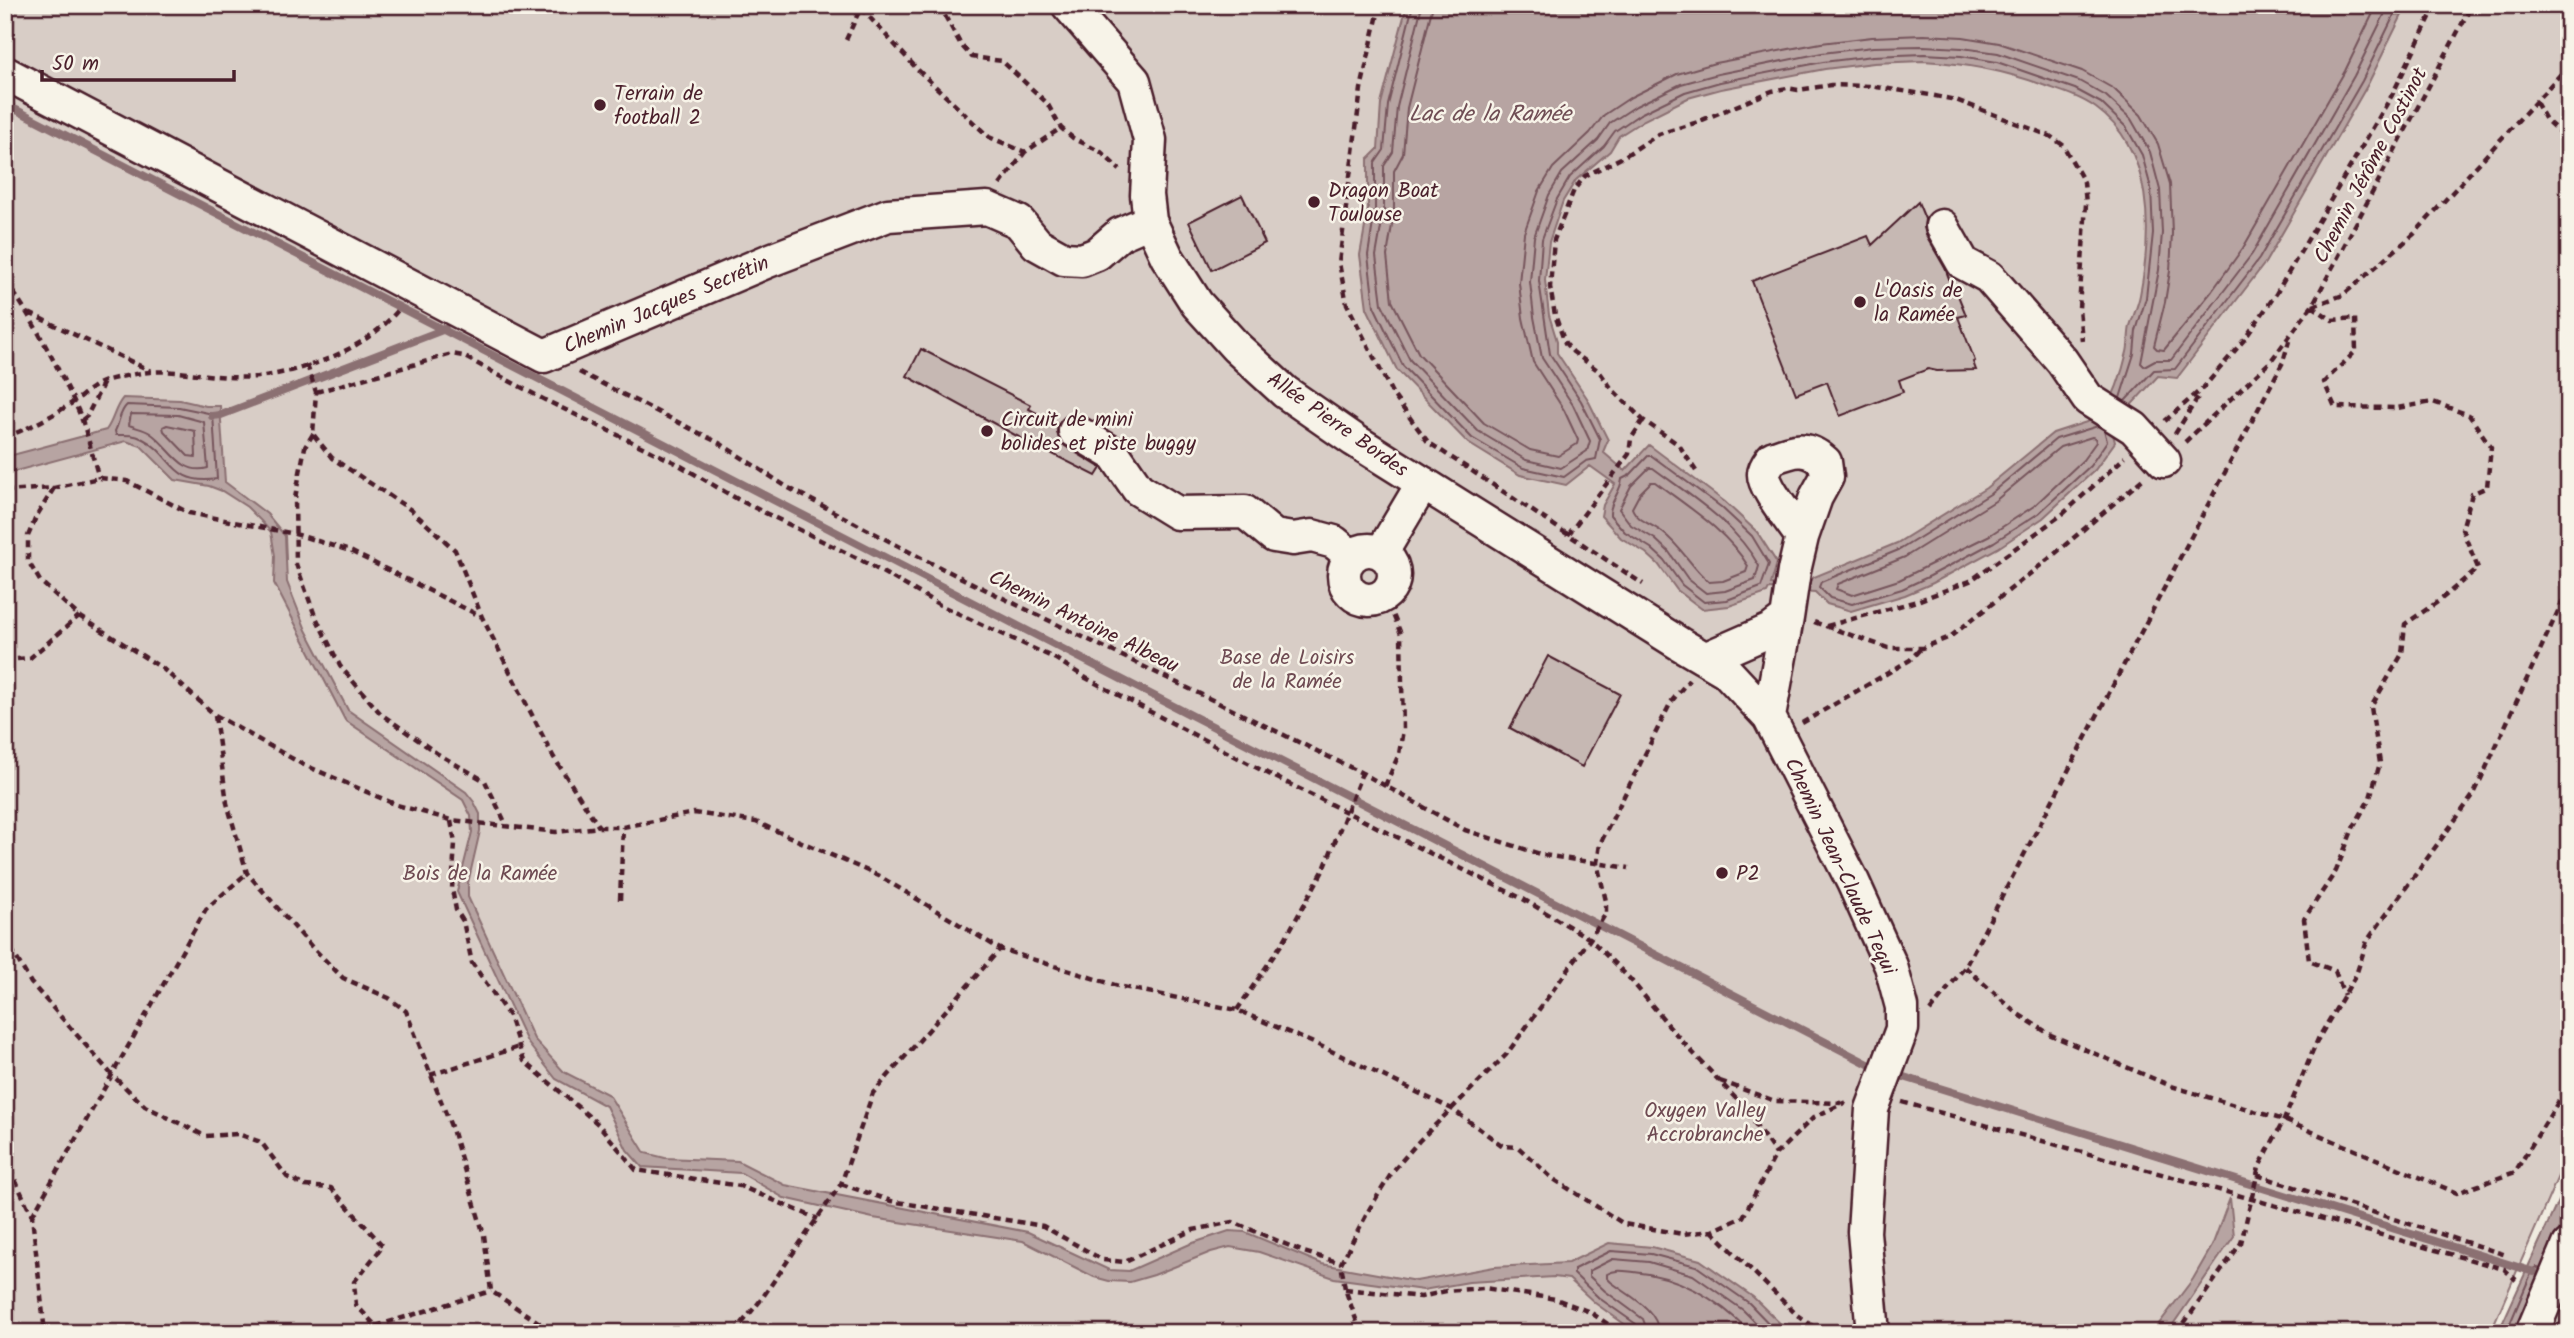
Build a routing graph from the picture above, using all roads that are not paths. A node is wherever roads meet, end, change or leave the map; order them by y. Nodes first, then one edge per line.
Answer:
1 (1068, 5) edge
2 (5, 73) edge
3 (1149, 208) junction
4 (1942, 226) dead end
5 (1075, 431) dead end
6 (2148, 443) road end
7 (1411, 504) junction
8 (1802, 537) dead end
9 (1382, 552) junction
10 (1351, 556) junction
11 (1790, 595) junction
12 (1707, 658) junction
13 (1774, 726) junction
14 (2569, 1245) edge
15 (1873, 1333) edge
16 (2532, 1333) edge

1 - 3 street, Allée Pierre Bordes
2 - 3 street, Chemin Jacques Secrétin
3 - 7 street, Allée Pierre Bordes
4 - 6 street
5 - 10 street
7 - 9 street
7 - 12 street, Allée Pierre Bordes
8 - 11 street
9 - 10 street
9 - 10 street
11 - 12 street
11 - 13 street
12 - 13 street, Allée Pierre Bordes
13 - 15 street, Chemin Jean-Claude Tequi
14 - 16 street

